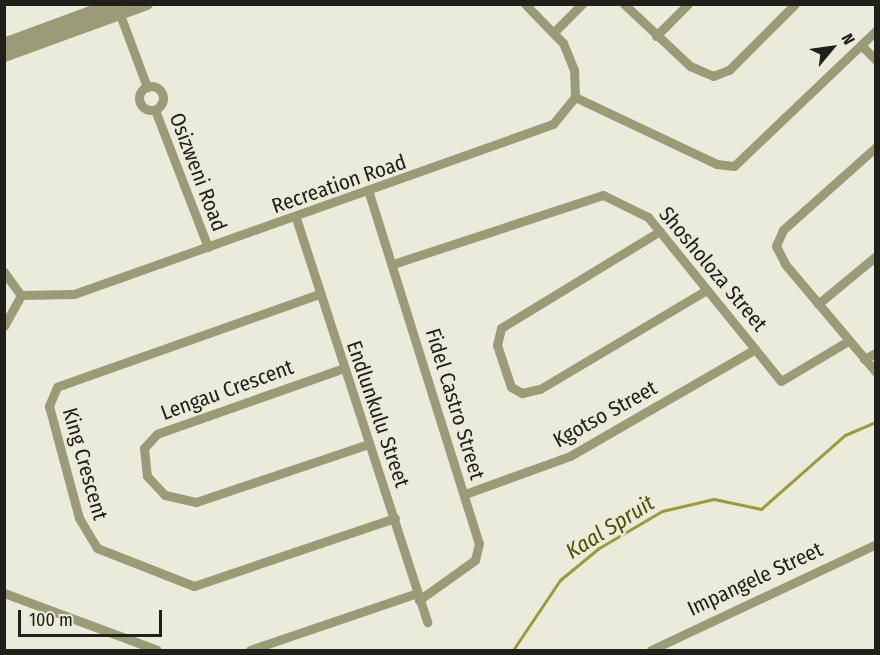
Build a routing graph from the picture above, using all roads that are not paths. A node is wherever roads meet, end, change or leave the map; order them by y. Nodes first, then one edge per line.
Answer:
1 (147, 4) edge
2 (525, 4) edge
3 (582, 4) edge
4 (624, 4) edge
5 (688, 4) edge
6 (795, 4) edge
7 (116, 8) edge
8 (876, 31) edge
9 (554, 32) junction
10 (656, 36) junction
11 (4, 44) edge
12 (861, 45) junction
13 (4, 56) edge
14 (876, 60) edge
15 (147, 87) junction
16 (575, 98) junction
17 (155, 110) junction
18 (876, 147) edge
19 (369, 193) junction
20 (296, 218) junction
21 (660, 231) junction
22 (208, 247) junction
23 (876, 256) edge
24 (393, 264) junction
25 (4, 272) edge
26 (708, 290) junction
27 (319, 294) junction
28 (21, 295) junction
29 (818, 304) junction
30 (4, 326) edge
31 (848, 341) junction
32 (755, 349) junction
33 (876, 353) edge
34 (864, 359) junction
35 (344, 368) junction
36 (876, 372) edge
37 (368, 444) junction
38 (465, 494) junction
39 (394, 518) junction
40 (876, 544) edge
41 (4, 594) edge
42 (418, 597) junction
43 (427, 622) dead end
44 (157, 651) edge
45 (250, 651) edge
46 (651, 651) edge

1 - 7 street
2 - 9 street
3 - 9 street
4 - 10 street
5 - 10 street
6 - 10 street
7 - 11 street
7 - 13 street
7 - 15 street
8 - 12 street
9 - 16 street
12 - 14 street
12 - 16 street
15 - 17 street
15 - 17 street
16 - 19 street, Recreation Road
17 - 22 street, Osizweni Road
18 - 29 street
19 - 20 street, Recreation Road
19 - 24 street, Fidel Castro Street
20 - 22 street, Recreation Road
20 - 27 street, Endlunkulu Street
21 - 24 street, Shosholoza Street
21 - 26 street, Shosholoza Street
21 - 26 street
22 - 28 street, Recreation Road
23 - 29 street
24 - 38 street, Fidel Castro Street
25 - 28 street
26 - 32 street, Shosholoza Street
27 - 35 street, Endlunkulu Street
27 - 39 street, King Crescent
28 - 30 street
29 - 31 street
31 - 32 street, Shosholoza Street
31 - 34 street
32 - 38 street, Kgotso Street
33 - 34 street
34 - 36 street
35 - 37 street, Endlunkulu Street
35 - 37 street, Lengau Crescent
37 - 39 street, Endlunkulu Street
38 - 42 street, Fidel Castro Street
39 - 42 street, Endlunkulu Street
40 - 46 street, Impangele Street
41 - 44 street
42 - 43 street, Endlunkulu Street
42 - 45 street

